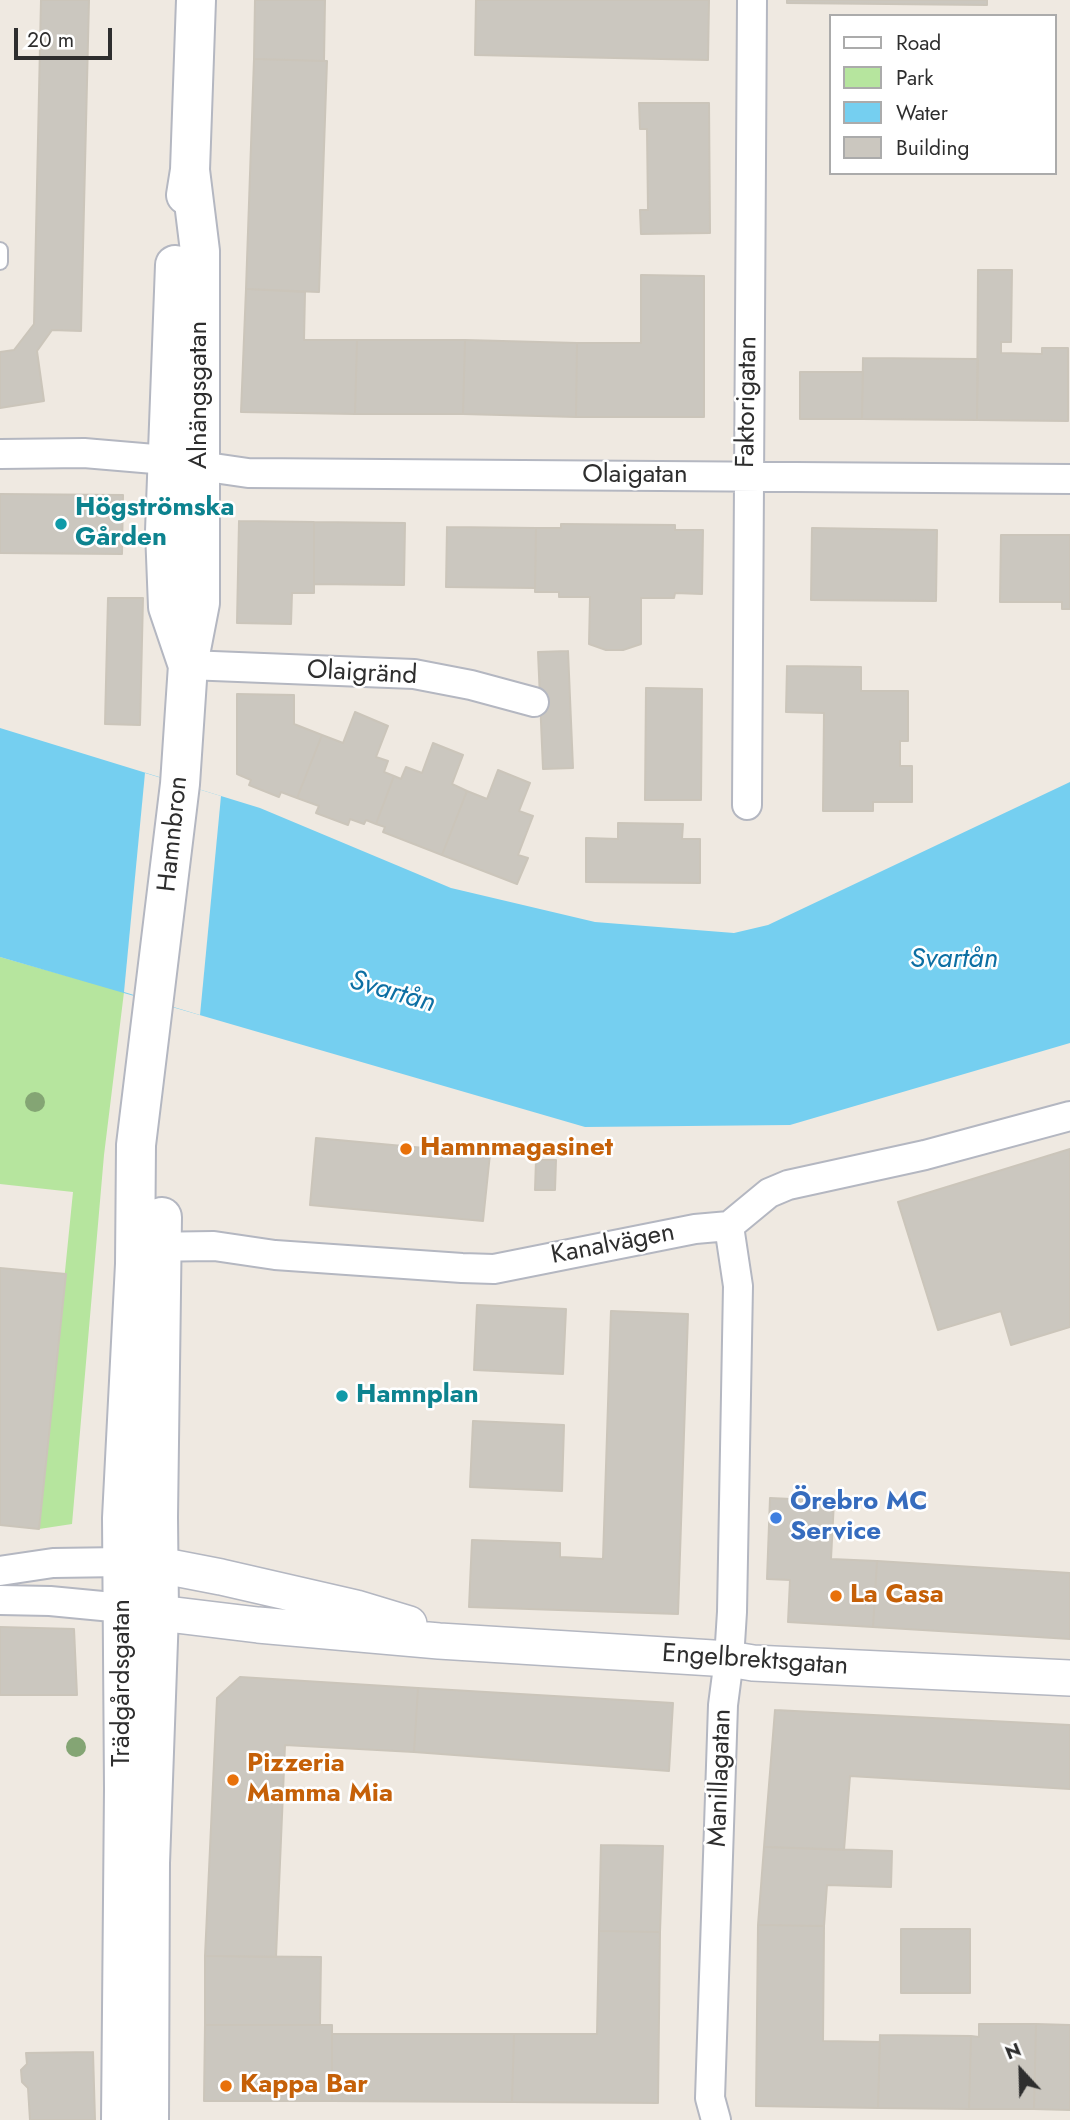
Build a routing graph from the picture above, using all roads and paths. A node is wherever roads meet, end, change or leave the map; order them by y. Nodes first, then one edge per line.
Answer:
1 (196, 0) edge
2 (752, 0) edge
3 (0, 250) edge
4 (0, 262) edge
5 (0, 454) edge
6 (183, 463) junction
7 (747, 477) junction
8 (1070, 479) edge
9 (188, 666) junction
10 (534, 702) dead end
11 (747, 805) dead end
12 (1070, 1116) edge
13 (729, 1226) junction
14 (148, 1247) junction
15 (141, 1564) junction
16 (0, 1571) edge
17 (0, 1600) edge
18 (141, 1610) junction
19 (439, 1641) junction
20 (729, 1659) junction
21 (1070, 1678) edge
22 (136, 1899) junction
23 (121, 2120) edge
24 (149, 2120) edge
25 (716, 2120) edge

1 - 6 main road, Alnängsgatan
2 - 7 street, Faktorigatan
3 - 4 lane
5 - 6 street, Olaigatan
6 - 7 street, Olaigatan
6 - 9 main road, Alnängsgatan
7 - 8 street, Olaigatan
7 - 11 street, Faktorigatan
9 - 10 street, Olaigränd
9 - 14 main road, Hamnbron
12 - 13 street
13 - 14 street, Kanalvägen
13 - 20 street, Manillagatan
14 - 15 main road, Trädgårdsgatan
15 - 16 street, Engelbrektsgatan
15 - 18 main road, Trädgårdsgatan
15 - 19 street, Engelbrektsgatan
17 - 18 street, Engelbrektsgatan
18 - 19 street, Engelbrektsgatan
18 - 22 main road, Trädgårdsgatan
19 - 20 street, Engelbrektsgatan
20 - 21 street, Engelbrektsgatan
20 - 25 street, Manillagatan
22 - 23 main road, Trädgårdsgatan
22 - 24 main road, Trädgårdsgatan

